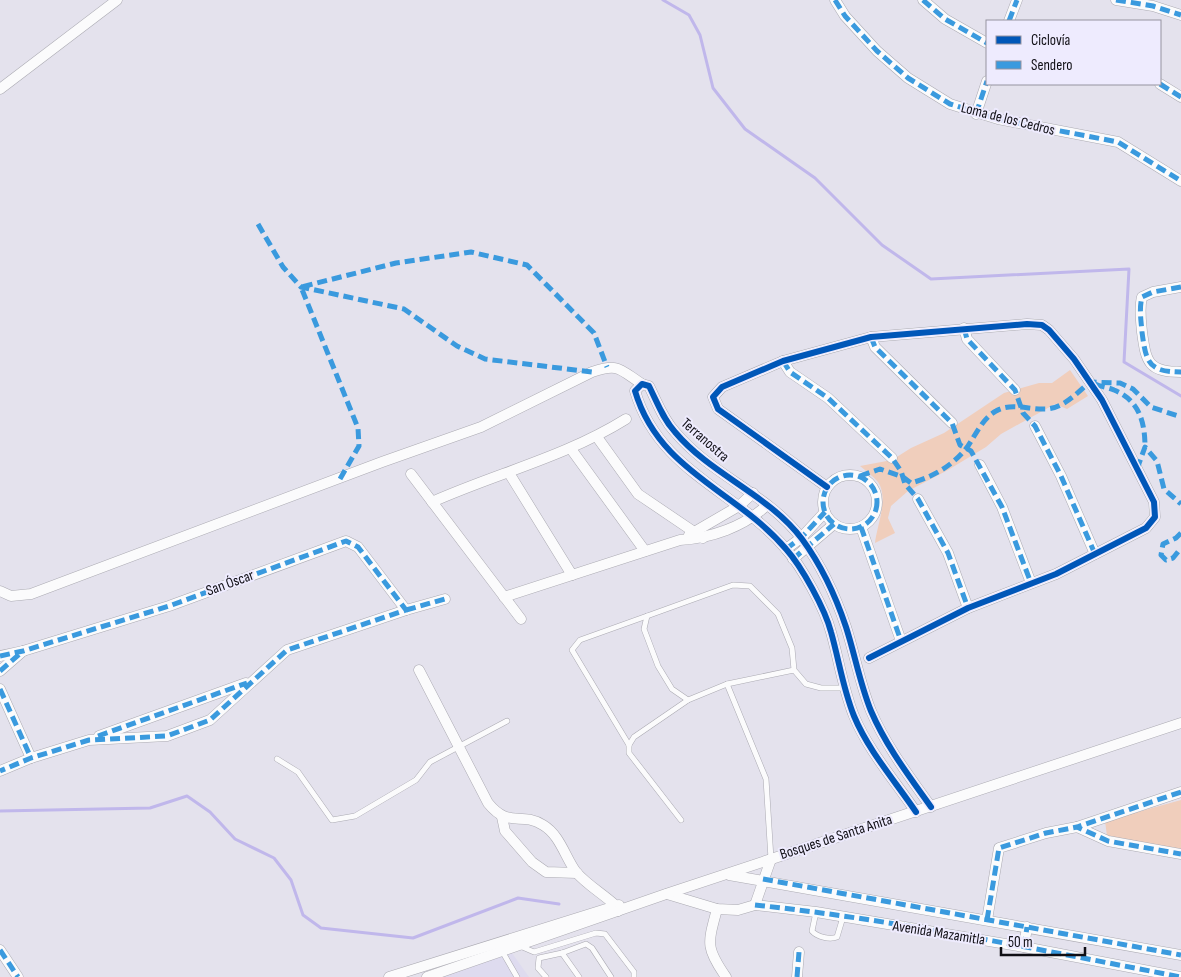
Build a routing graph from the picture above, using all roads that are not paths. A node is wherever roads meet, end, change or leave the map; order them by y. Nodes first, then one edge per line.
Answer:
1 (117, 0) edge
2 (834, 0) edge
3 (923, 0) edge
4 (1017, 0) edge
5 (1116, 0) edge
6 (1181, 15) edge
7 (1009, 20) edge
8 (986, 42) edge
9 (986, 84) edge
10 (1161, 85) edge
11 (0, 88) edge
12 (1181, 97) edge
13 (976, 114) junction
14 (1181, 181) edge
15 (1181, 287) edge
16 (964, 328) junction
17 (871, 338) junction
18 (783, 361) junction
19 (1181, 372) edge
20 (642, 384) junction
21 (1015, 390) dead end
22 (626, 419) dead end
23 (952, 423) dead end
24 (1035, 426) dead end
25 (597, 437) junction
26 (571, 449) junction
27 (892, 458) dead end
28 (980, 465) dead end
29 (508, 473) junction
30 (411, 474) dead end
31 (827, 487) junction
32 (753, 493) junction
33 (918, 499) dead end
34 (432, 502) junction
35 (766, 505) junction
36 (739, 506) junction
37 (825, 512) junction
38 (754, 518) junction
39 (834, 524) junction
40 (861, 527) junction
41 (694, 531) junction
42 (703, 538) junction
43 (801, 538) junction
44 (680, 540) junction
45 (808, 548) junction
46 (786, 549) junction
47 (645, 551) junction
48 (1095, 554) junction
49 (793, 558) junction
50 (572, 575) junction
51 (1031, 583) junction
52 (0, 591) edge
53 (504, 597) junction
54 (445, 599) dead end
55 (968, 608) junction
56 (406, 610) junction
57 (647, 616) junction
58 (521, 619) dead end
59 (901, 641) junction
60 (23, 651) junction
61 (0, 656) edge
62 (869, 658) dead end
63 (419, 670) dead end
64 (794, 670) junction
65 (0, 671) edge
66 (250, 682) junction
67 (727, 684) junction
68 (844, 688) junction
69 (0, 689) edge
70 (688, 700) junction
71 (507, 721) dead end
72 (1181, 723) edge
73 (89, 740) junction
74 (629, 745) junction
75 (458, 746) junction
76 (31, 758) junction
77 (277, 759) dead end
78 (0, 771) edge
79 (1181, 792) edge
80 (931, 807) junction
81 (916, 812) junction
82 (502, 817) junction
83 (681, 820) dead end
84 (1077, 827) junction
85 (1181, 854) edge
86 (771, 859) junction
87 (577, 872) junction
88 (725, 874) junction
89 (763, 879) junction
90 (666, 894) junction
91 (755, 905) junction
92 (616, 908) junction
93 (717, 909) junction
94 (816, 912) junction
95 (843, 917) junction
96 (987, 920) junction
97 (1027, 927) junction
98 (498, 941) junction
99 (519, 946) junction
100 (1024, 947) junction
101 (0, 950) edge
102 (502, 952) junction
103 (799, 952) dead end
104 (562, 953) junction
105 (1181, 955) edge
106 (18, 977) edge
107 (389, 977) edge
108 (427, 977) edge
109 (517, 977) edge
110 (546, 977) edge
111 (579, 977) edge
112 (612, 977) edge
113 (634, 977) edge
114 (726, 977) edge
115 (798, 977) edge
116 (1181, 977) edge

1 - 11 street
2 - 13 street, Loma de los Cedros
3 - 8 street
4 - 7 street
5 - 6 street
9 - 13 street
10 - 12 street
13 - 14 street, Loma de los Cedros
15 - 19 street
16 - 17 street
16 - 21 street
16 - 48 street
17 - 18 street
17 - 23 street
18 - 27 street
18 - 31 street
20 - 32 street, Terranostra
20 - 36 street, Terranostra
20 - 52 street
22 - 25 street
24 - 48 street
25 - 26 street
25 - 41 street
26 - 29 street
26 - 47 street
28 - 51 street
29 - 34 street
29 - 50 street
30 - 34 street
31 - 37 street
31 - 40 street
32 - 35 street, Terranostra
32 - 36 street
33 - 55 street
34 - 53 street
35 - 38 street
35 - 43 street, Terranostra
36 - 38 street, Terranostra
36 - 41 street
37 - 39 street
37 - 43 street
38 - 42 street
38 - 46 street, Terranostra
39 - 40 street
39 - 45 street
40 - 59 street
41 - 42 street
41 - 44 street
42 - 44 street
43 - 45 street, Terranostra
43 - 46 street
44 - 47 street
45 - 49 street
45 - 80 street, Terranostra
46 - 49 street, Terranostra
47 - 50 street
48 - 51 street
49 - 68 street, Terranostra
50 - 53 street
51 - 55 street
53 - 58 street
54 - 56 street
55 - 59 street
56 - 60 street, San Óscar
56 - 66 street
57 - 64 lane
57 - 70 lane
57 - 74 lane
59 - 62 street
60 - 61 street, San Óscar
60 - 65 street, San Óscar
63 - 75 street
64 - 67 lane
64 - 68 lane
66 - 73 street
66 - 73 street
67 - 70 lane
67 - 86 lane
68 - 81 street, Terranostra
69 - 76 street
70 - 74 lane
71 - 75 lane
72 - 80 street, Bosques de Santa Anita
73 - 76 street
74 - 83 lane
75 - 77 lane
75 - 82 street
76 - 78 street
79 - 84 street
80 - 81 street, Bosques de Santa Anita
81 - 86 street, Bosques de Santa Anita
82 - 87 street
82 - 87 street
84 - 85 street
84 - 96 street
86 - 88 street, Bosques de Santa Anita
86 - 89 street
87 - 92 street
88 - 89 street, Avenida Mazamitla
88 - 90 street, Bosques de Santa Anita
89 - 91 street
89 - 96 street, Avenida Mazamitla
90 - 92 street, Bosques de Santa Anita
90 - 93 street, Avenida Mazamitla
91 - 93 street, Avenida Mazamitla
91 - 94 street, Avenida Mazamitla
92 - 98 street, Bosques de Santa Anita
92 - 99 street, Bosques de Santa Anita
93 - 114 street
94 - 95 street, Avenida Mazamitla
94 - 95 lane
95 - 100 street, Avenida Mazamitla
96 - 97 street, Avenida Mazamitla
97 - 100 street
97 - 105 street, Avenida Mazamitla
98 - 102 lane
98 - 107 street, Bosques de Santa Anita
99 - 102 street, Bosques de Santa Anita
99 - 113 lane
100 - 116 street, Avenida Mazamitla
101 - 106 street
102 - 108 street, Bosques de Santa Anita
102 - 109 lane
103 - 115 street
104 - 110 lane
104 - 111 lane
104 - 112 lane

